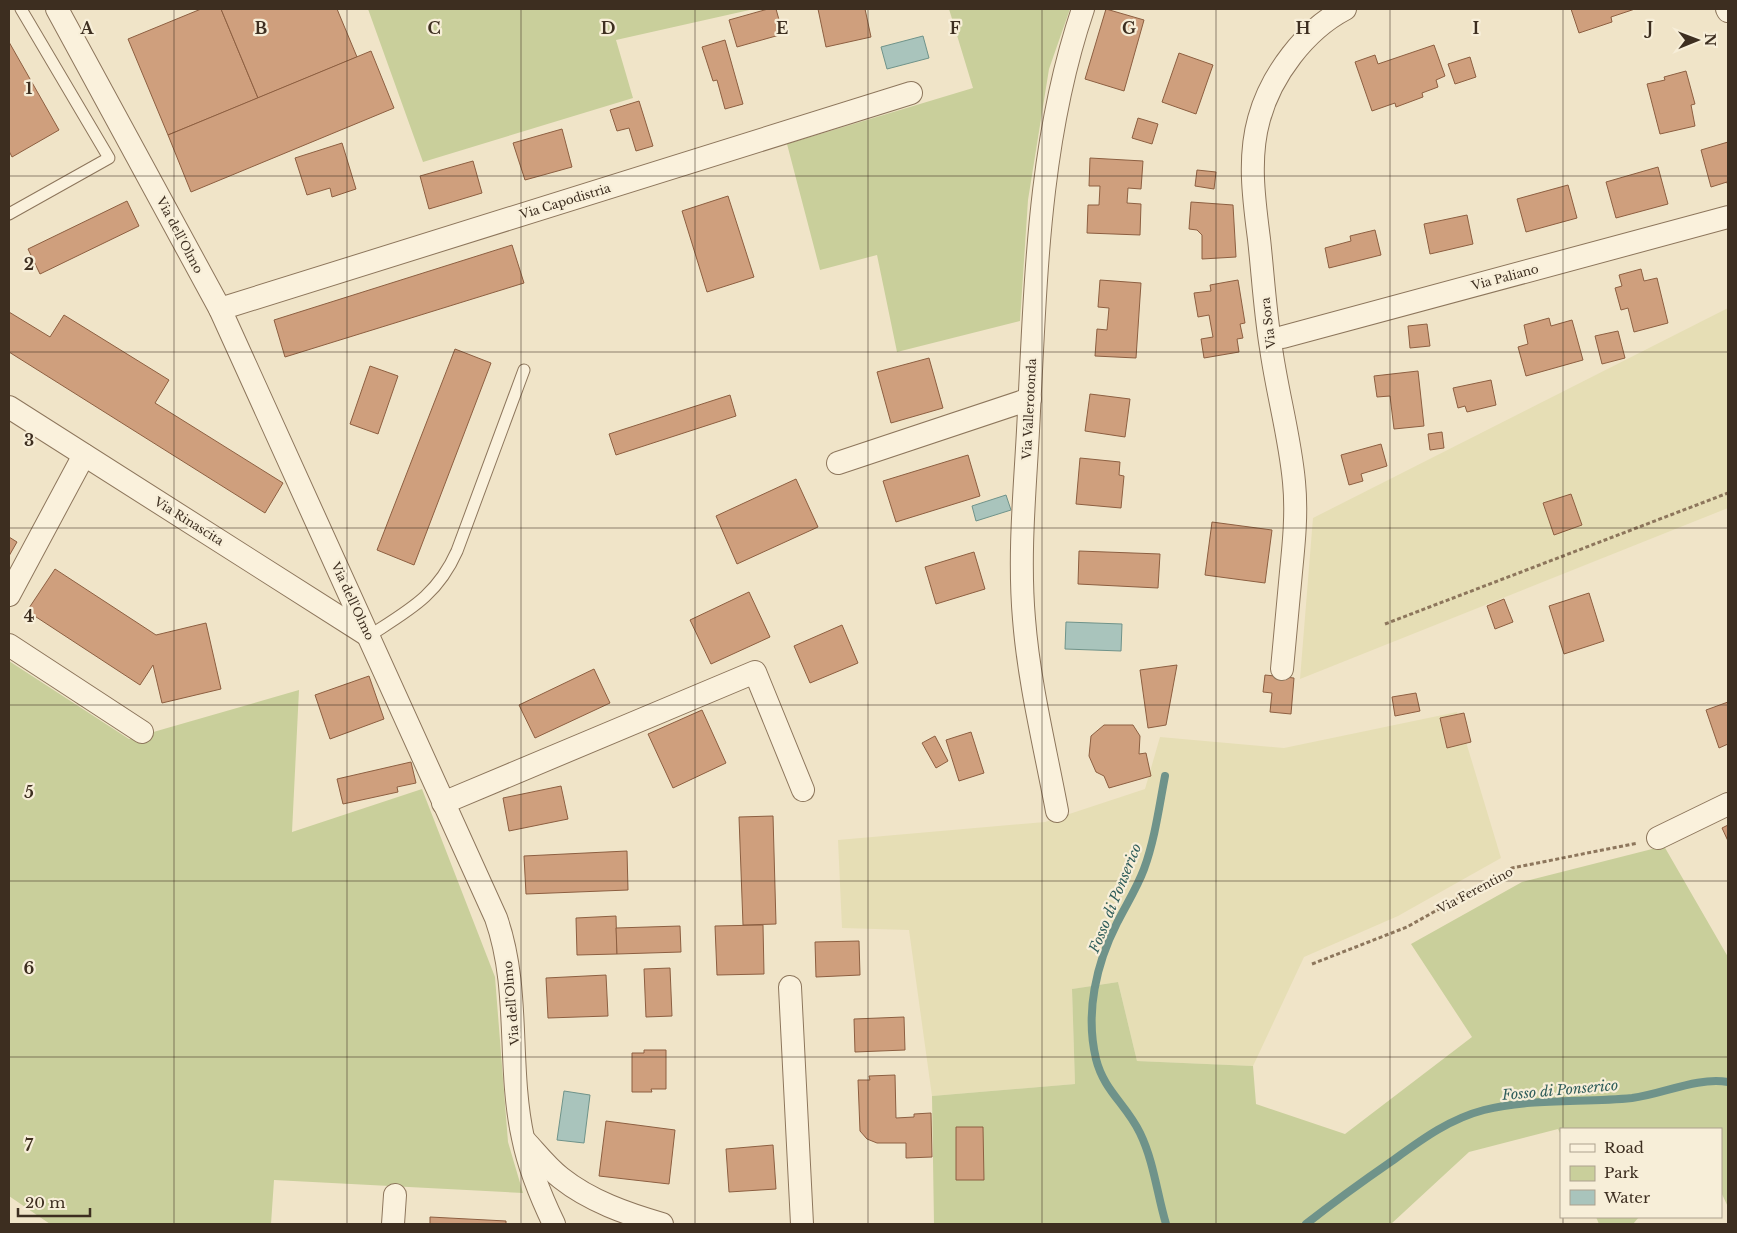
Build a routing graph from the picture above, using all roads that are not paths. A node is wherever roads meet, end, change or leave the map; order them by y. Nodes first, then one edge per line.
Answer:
1 (21, 9) edge
2 (57, 9) edge
3 (1083, 9) edge
4 (1345, 9) edge
5 (911, 93) dead end
6 (9, 214) edge
7 (1728, 217) edge
8 (220, 309) junction
9 (1283, 337) dead end
10 (524, 370) dead end
11 (1030, 399) junction
12 (9, 407) edge
13 (84, 455) junction
14 (838, 463) dead end
15 (9, 595) edge
16 (369, 636) junction
17 (9, 645) edge
18 (1282, 670) dead end
19 (142, 732) dead end
20 (803, 790) dead end
21 (443, 803) junction
22 (1728, 804) edge
23 (1058, 811) dead end
24 (1658, 838) road end
25 (790, 986) dead end
26 (522, 1137) junction
27 (395, 1195) dead end
28 (393, 1224) edge
29 (554, 1224) edge
30 (662, 1224) edge
31 (802, 1224) edge

1 - 6 lane
2 - 8 street, Via dell'Olmo
3 - 11 street, Via Vallerotonda
4 - 18 street, Via Sora
5 - 8 street, Via Capodistria
7 - 9 street, Via Paliano
8 - 16 street, Via dell'Olmo
10 - 16 lane
11 - 14 street
11 - 23 street, Via Vallerotonda
12 - 13 street, Via Rinascita
13 - 15 street
13 - 16 street, Via Rinascita
16 - 21 street, Via dell'Olmo
17 - 19 street
20 - 21 street
21 - 26 street, Via dell'Olmo
22 - 24 street
25 - 31 street
26 - 29 street, Via dell'Olmo
26 - 30 street
27 - 28 street

